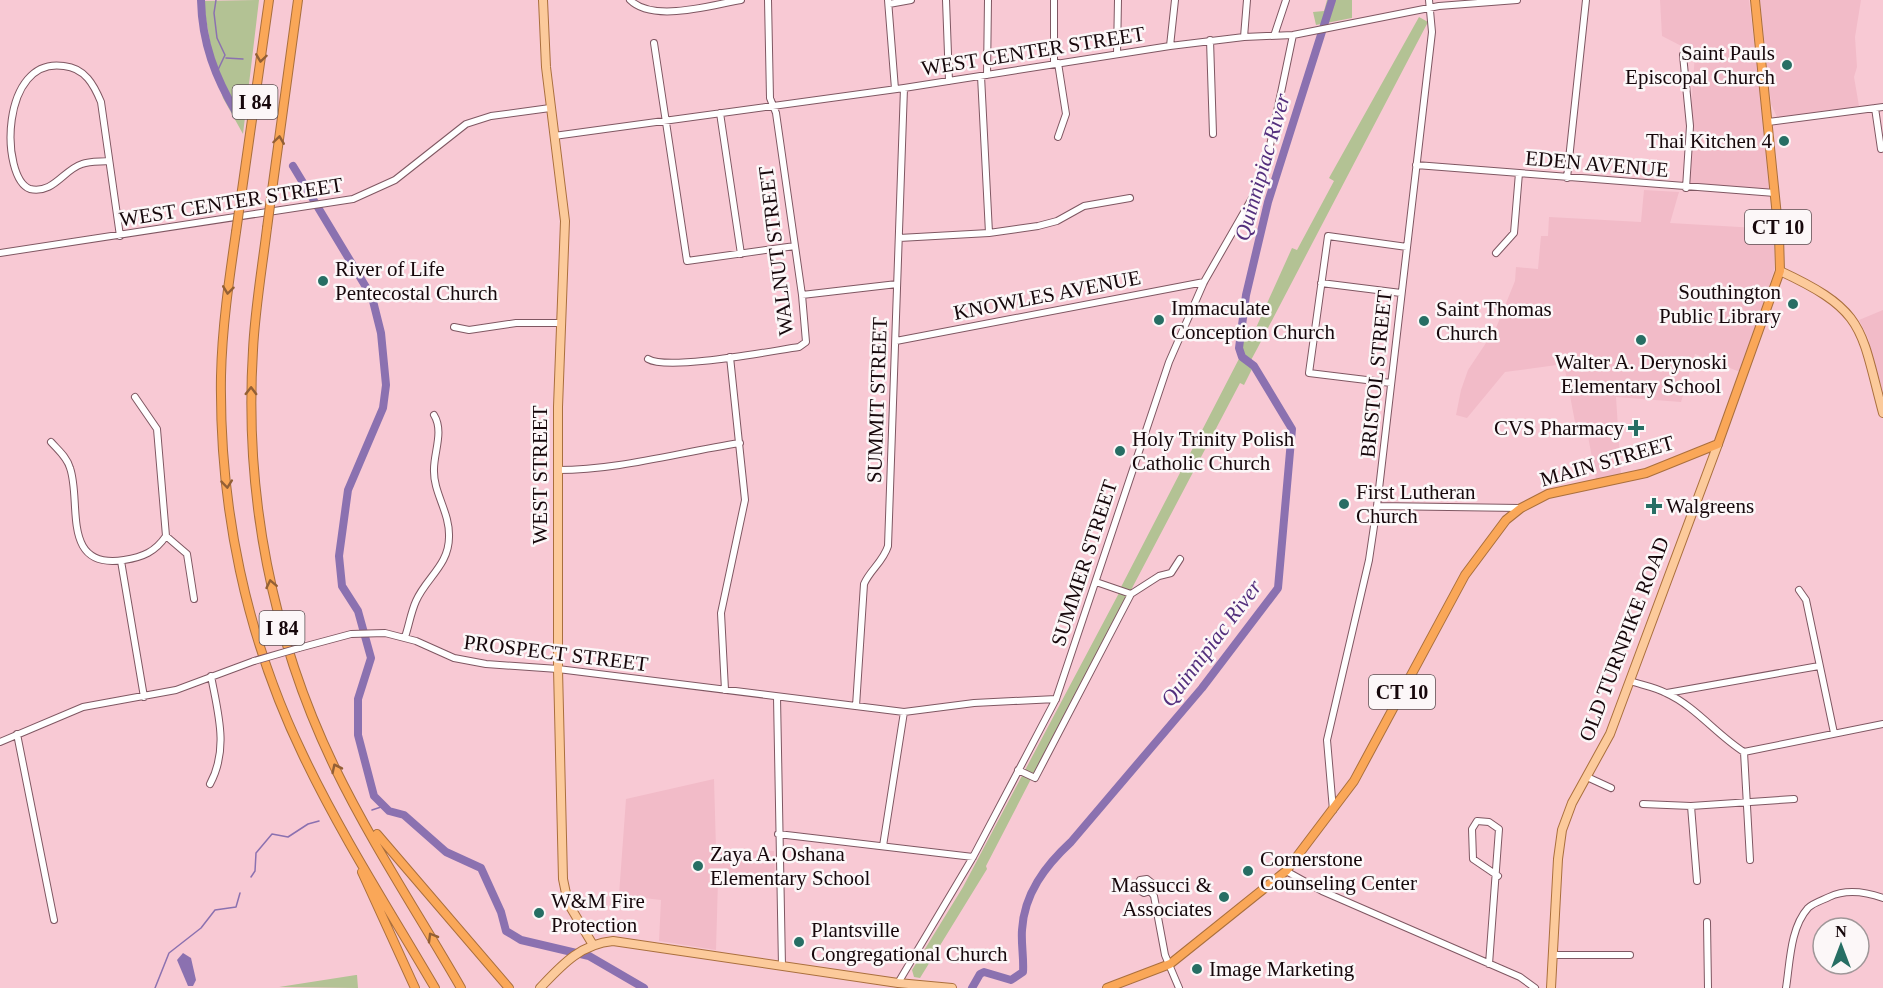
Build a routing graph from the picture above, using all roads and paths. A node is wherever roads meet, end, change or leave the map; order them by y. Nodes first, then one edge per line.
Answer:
1 (269, 0) edge
2 (298, 0) edge
3 (543, 0) edge
4 (630, 0) edge
5 (741, 0) edge
6 (768, 0) edge
7 (911, 0) edge
8 (946, 0) edge
9 (988, 0) edge
10 (1054, 0) edge
11 (1118, 0) edge
12 (1176, 0) edge
13 (1247, 0) edge
14 (1286, 0) edge
15 (1429, 0) edge
16 (1517, 0) edge
17 (1586, 0) edge
18 (1755, 0) edge
19 (889, 2) edge
20 (1430, 8) junction
21 (1293, 34) junction
22 (1274, 36) junction
23 (1244, 37) junction
24 (1210, 40) junction
25 (654, 42) dead end
26 (1170, 46) junction
27 (1118, 54) junction
28 (1683, 55) dead end
29 (1056, 64) junction
30 (984, 76) junction
31 (949, 81) junction
32 (904, 88) junction
33 (895, 89) junction
34 (8, 97) dead end
35 (774, 105) junction
36 (1879, 107) edge
37 (550, 108) junction
38 (720, 114) junction
39 (666, 121) junction
40 (1768, 122) junction
41 (1213, 134) dead end
42 (554, 136) junction
43 (1058, 137) dead end
44 (2, 139) dead end
45 (1881, 149) dead end
46 (109, 161) junction
47 (1416, 165) junction
48 (1519, 173) junction
49 (1567, 178) junction
50 (1686, 188) junction
51 (1775, 193) junction
52 (1130, 198) dead end
53 (989, 233) junction
54 (120, 236) junction
55 (899, 238) junction
56 (795, 246) junction
57 (1407, 247) junction
58 (0, 253) edge
59 (1496, 253) dead end
60 (741, 254) junction
61 (1780, 271) junction
62 (1204, 282) junction
63 (1322, 283) junction
64 (897, 284) junction
65 (1401, 293) junction
66 (802, 294) junction
67 (561, 324) junction
68 (454, 327) dead end
69 (896, 341) junction
70 (730, 357) junction
71 (648, 359) dead end
72 (1391, 383) junction
73 (135, 398) dead end
74 (1883, 413) edge
75 (434, 415) dead end
76 (51, 442) dead end
77 (740, 443) junction
78 (1718, 444) junction
79 (558, 470) junction
80 (1377, 506) junction
81 (1521, 508) junction
82 (166, 536) junction
83 (1180, 559) dead end
84 (121, 561) junction
85 (1096, 582) junction
86 (1799, 590) dead end
87 (1131, 594) junction
88 (194, 599) dead end
89 (405, 637) junction
90 (1819, 666) junction
91 (558, 669) junction
92 (211, 676) junction
93 (1630, 681) junction
94 (725, 690) junction
95 (1667, 693) junction
96 (144, 697) junction
97 (777, 697) junction
98 (1056, 699) junction
99 (856, 706) junction
100 (904, 712) junction
101 (1883, 724) edge
102 (1834, 733) junction
103 (17, 734) junction
104 (0, 742) edge
105 (1744, 752) junction
106 (1018, 770) junction
107 (1587, 777) junction
108 (210, 784) dead end
109 (1611, 788) dead end
110 (346, 790) junction
111 (1794, 799) dead end
112 (1747, 802) junction
113 (1643, 804) dead end
114 (1692, 806) junction
115 (1333, 811) junction
116 (339, 823) junction
117 (778, 834) junction
118 (883, 846) junction
119 (973, 857) junction
120 (1750, 860) dead end
121 (1286, 871) junction
122 (1498, 876) junction
123 (1696, 881) dead end
124 (1150, 891) dead end
125 (1883, 898) edge
126 (54, 920) dead end
127 (1707, 922) dead end
128 (593, 945) junction
129 (1553, 955) junction
130 (1630, 956) dead end
131 (1170, 964) junction
132 (1489, 964) junction
133 (782, 966) junction
134 (898, 983) junction
135 (415, 988) edge
136 (435, 988) edge
137 (461, 988) edge
138 (509, 988) edge
139 (540, 988) edge
140 (952, 988) edge
141 (1107, 988) edge
142 (1179, 988) edge
143 (1535, 988) edge
144 (1551, 988) edge
145 (1708, 988) edge
146 (1786, 988) edge

1 -> 116 highway, I 84, bridge
110 -> 2 highway, I 84, bridge
3 - 37 main road, WEST STREET
4 - 5 street
6 - 35 street, WALNUT STREET
7 - 19 street
8 - 31 street
9 - 30 street
10 - 29 street
11 - 27 street
12 - 26 street
13 - 23 street
14 - 22 street
15 - 20 street, BRISTOL STREET
16 - 20 street, WEST CENTER STREET
17 - 49 street
18 - 40 highway, CT 10
19 - 33 street
20 - 21 street, WEST CENTER STREET
20 - 47 street, BRISTOL STREET
21 - 22 street, WEST CENTER STREET
21 - 62 street, SUMMER STREET
22 - 23 street, WEST CENTER STREET
23 - 24 street, WEST CENTER STREET
24 - 26 street, WEST CENTER STREET
24 - 41 street
25 - 39 street
26 - 27 street, WEST CENTER STREET
27 - 29 street, WEST CENTER STREET
28 - 50 street
29 - 30 street, WEST CENTER STREET
29 - 43 street
30 - 31 street, WEST CENTER STREET
30 - 53 street
31 - 32 street, WEST CENTER STREET
32 - 33 street, WEST CENTER STREET
32 - 55 street, SUMMIT STREET
33 - 35 street, WEST CENTER STREET
34 - 46 street
35 - 38 street, WEST CENTER STREET
35 - 56 street, WALNUT STREET
36 - 40 street
36 - 45 street
37 - 42 main road, WEST STREET
37 - 54 street, WEST CENTER STREET
38 - 39 street, WEST CENTER STREET
38 - 60 street
39 - 42 street, WEST CENTER STREET
39 - 60 street
40 - 51 highway, CT 10
42 - 67 main road, WEST STREET
44 - 46 street
46 - 54 street
47 - 48 street, EDEN AVENUE
47 - 57 street, BRISTOL STREET
48 - 49 street, EDEN AVENUE
48 - 59 street
49 - 50 street, EDEN AVENUE
50 - 51 street, EDEN AVENUE
51 - 61 highway, CT 10
52 - 53 street
53 - 55 street
54 - 58 street, WEST CENTER STREET
55 - 64 street, SUMMIT STREET
56 - 60 street
56 - 66 street, WALNUT STREET
57 - 63 street
57 - 65 street, BRISTOL STREET
61 - 74 main road
61 - 78 highway, CT 10
62 - 69 street, KNOWLES AVENUE
62 - 85 street, SUMMER STREET
63 - 65 street
63 - 72 street
64 - 66 street
64 - 69 street, SUMMIT STREET
65 - 72 street, BRISTOL STREET
66 - 70 street, WALNUT STREET
67 - 68 street
67 - 79 main road, WEST STREET
69 - 99 street, SUMMIT STREET
70 - 71 street, WALNUT STREET
70 - 77 street
72 - 80 street, BRISTOL STREET
73 - 82 street
75 - 89 street
76 - 84 street
77 - 79 street
77 - 94 street
78 - 81 highway, MAIN STREET / CT 10
78 - 93 main road, OLD TURNPIKE ROAD
79 - 91 main road, WEST STREET
80 - 81 street
80 - 115 street, BRISTOL STREET
81 - 115 highway, MAIN STREET / CT 10
82 - 84 street
82 - 88 street
83 - 87 street
84 - 96 street
85 - 87 street
85 - 98 street, SUMMER STREET
86 - 90 street
87 - 106 street
89 - 91 street, PROSPECT STREET
89 - 92 street, PROSPECT STREET, bridge
90 - 95 street
90 - 102 street
91 - 94 street, PROSPECT STREET
91 - 128 main road, WEST STREET
92 - 96 street, PROSPECT STREET
92 - 108 street
93 - 95 street
93 - 107 main road, OLD TURNPIKE ROAD
94 - 97 street, PROSPECT STREET
95 - 105 street
96 - 103 street, PROSPECT STREET
97 - 99 street, PROSPECT STREET
97 - 117 street
98 - 100 street, PROSPECT STREET
98 - 106 street, SUMMER STREET
99 - 100 street, PROSPECT STREET
100 - 118 street
101 - 102 street
102 - 105 street
103 - 104 street, PROSPECT STREET
103 - 126 street
105 - 112 street
106 - 119 street, SUMMER STREET
107 - 109 street
107 - 129 main road, OLD TURNPIKE ROAD
137 -> 110 highway, I 84
110 - 138 highway
111 - 112 street
112 - 114 street
112 - 120 street
113 - 114 street
114 - 123 street
115 - 121 highway, MAIN STREET / CT 10
116 - 135 highway
116 - 136 highway, I 84
117 - 118 street
117 - 133 street
118 - 119 street
119 - 134 street, SUMMER STREET
121 - 131 highway, MAIN STREET / CT 10
121 - 132 street
122 - 122 street
122 - 132 street
124 - 131 street
125 - 146 street
127 - 145 street
128 - 133 main road
128 - 139 main road
129 - 130 street
129 - 144 main road, OLD TURNPIKE ROAD
131 - 141 highway, MAIN STREET / CT 10
131 - 142 street
132 - 143 street
133 - 134 main road
134 - 140 main road

